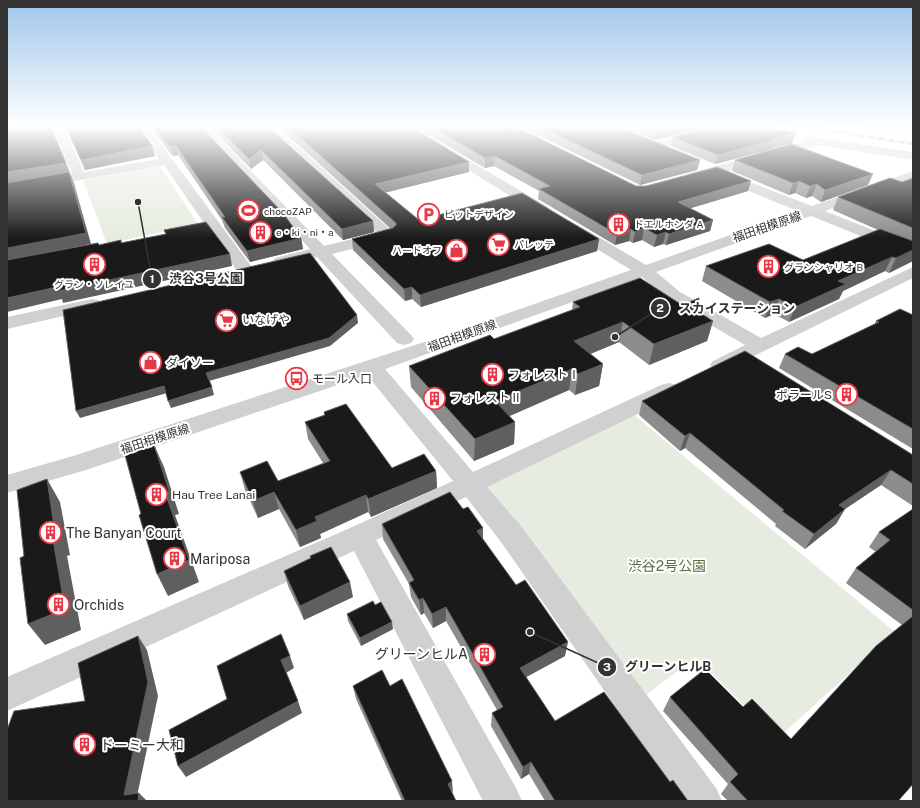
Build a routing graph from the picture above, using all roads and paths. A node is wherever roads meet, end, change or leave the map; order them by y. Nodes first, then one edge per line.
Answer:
1 (74, 163) edge
2 (157, 163) edge
3 (168, 163) edge
4 (236, 163) edge
5 (309, 163) edge
6 (465, 163) edge
7 (692, 163) edge
8 (742, 163) edge
9 (712, 171) junction
10 (80, 176) junction
11 (913, 176) edge
12 (681, 180) edge
13 (7, 189) edge
14 (812, 211) junction
15 (214, 226) junction
16 (168, 234) edge
17 (320, 252) junction
18 (913, 252) edge
19 (643, 270) junction
20 (913, 272) edge
21 (107, 301) edge
22 (7, 323) edge
23 (404, 339) dead end
24 (750, 350) junction
25 (372, 367) junction
26 (764, 370) edge
27 (7, 484) edge
28 (471, 485) junction
29 (360, 536) junction
30 (7, 694) edge
31 (503, 801) edge
32 (703, 801) edge

1 - 10 street
2 - 10 street
3 - 15 street
4 - 17 street
5 - 17 street
6 - 19 street
7 - 9 street
8 - 9 street
9 - 12 street
9 - 14 street
10 - 13 street
11 - 14 street, 福田相模原線
14 - 18 street
14 - 19 street, 福田相模原線
15 - 16 street
15 - 17 street
17 - 23 street
19 - 24 street
19 - 25 street, 福田相模原線
20 - 24 street
21 - 22 street
24 - 26 street
24 - 28 street
25 - 27 street, 福田相模原線
25 - 28 street
28 - 29 street
28 - 32 street
29 - 30 street
29 - 31 street

